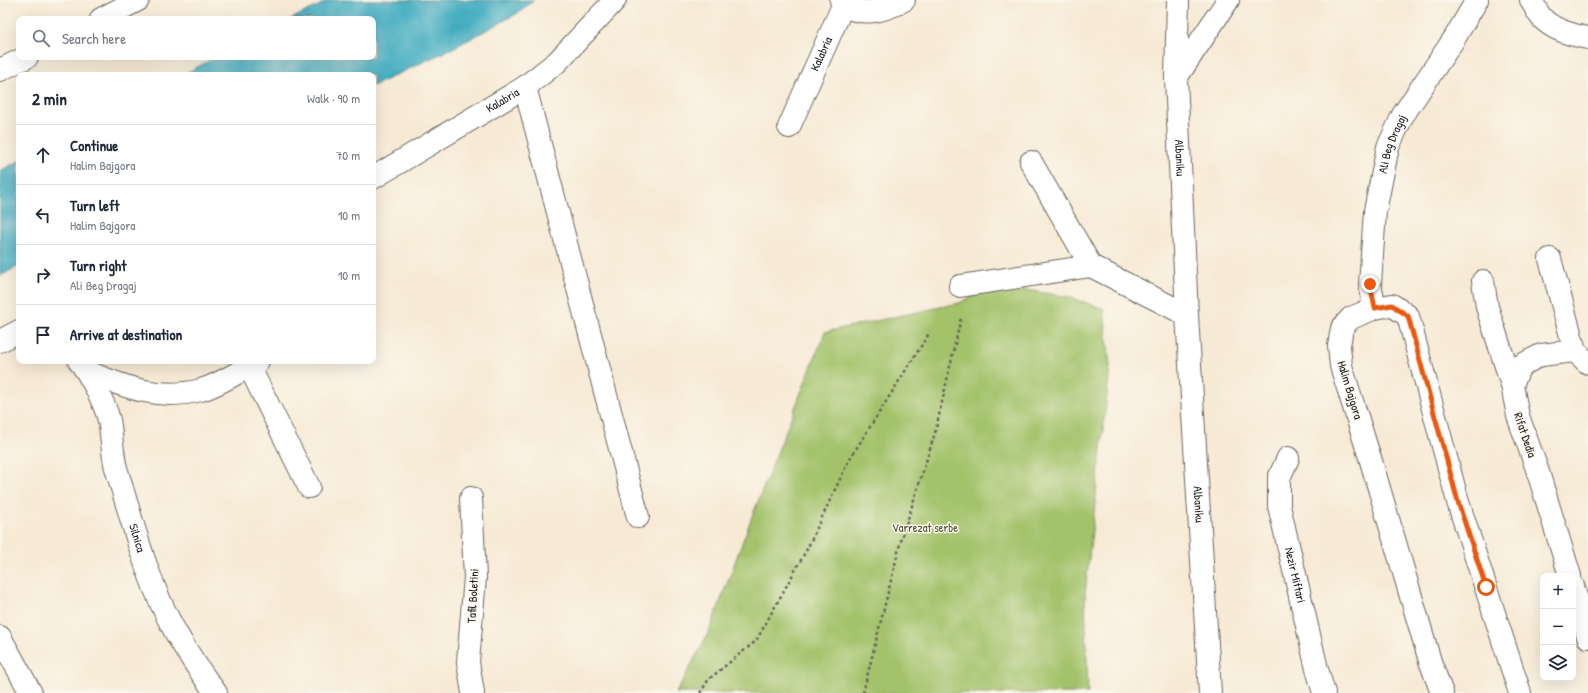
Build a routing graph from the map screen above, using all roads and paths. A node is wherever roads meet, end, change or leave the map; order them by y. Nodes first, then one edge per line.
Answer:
1 (138, 0) edge
2 (615, 0) edge
3 (904, 0) edge
4 (1178, 0) edge
5 (1228, 0) edge
6 (1477, 0) edge
7 (1531, 0) edge
8 (843, 2) edge
9 (107, 16) edge
10 (1588, 38) edge
11 (1176, 78) junction
12 (524, 87) junction
13 (789, 127) dead end
14 (1031, 162) dead end
15 (376, 176) edge
16 (1550, 259) dead end
17 (1091, 266) junction
18 (1483, 281) dead end
19 (1370, 284) junction
20 (960, 286) dead end
21 (1375, 308) junction
22 (1187, 316) junction
23 (961, 318) dead end
24 (1351, 318) junction
25 (930, 332) dead end
26 (16, 333) edge
27 (0, 341) edge
28 (1581, 357) edge
29 (254, 364) edge
30 (83, 366) edge
31 (1512, 385) junction
32 (1288, 458) dead end
33 (309, 487) dead end
34 (471, 498) dead end
35 (638, 517) dead end
36 (1569, 573) edge
37 (1576, 596) edge
38 (0, 637) edge
39 (1588, 637) edge
40 (31, 693) edge
41 (216, 693) edge
42 (473, 693) edge
43 (700, 693) edge
44 (863, 693) edge
45 (1210, 693) edge
46 (1324, 693) edge
47 (1442, 693) edge
48 (1520, 693) edge

1 - 9 street
2 - 12 street, Kalabria
3 - 8 street, Kalabria
4 - 11 street, Albaniku
5 - 11 street
6 - 19 street, Ali Beg Dragaj
7 - 10 street
8 - 13 street, Kalabria
11 - 22 street, Albaniku
12 - 15 street, Kalabria
12 - 35 street
14 - 17 street
16 - 28 street
17 - 20 street
17 - 22 street
18 - 31 street, Rifat Dedia
19 - 21 street, Ali Beg Dragaj
19 - 24 street, Halim Bajgora
21 - 24 street
21 - 48 street
22 - 45 street, Albaniku
23 - 44 path
24 - 47 street, Halim Bajgora
25 - 43 path
26 - 27 street
28 - 31 street
29 - 30 street, Silnica
29 - 33 street
30 - 41 street, Silnica
31 - 36 street, Rifat Dedia
32 - 46 street, Nezir Miftari
34 - 42 street, Tafil Boletini
37 - 39 street
38 - 40 street

